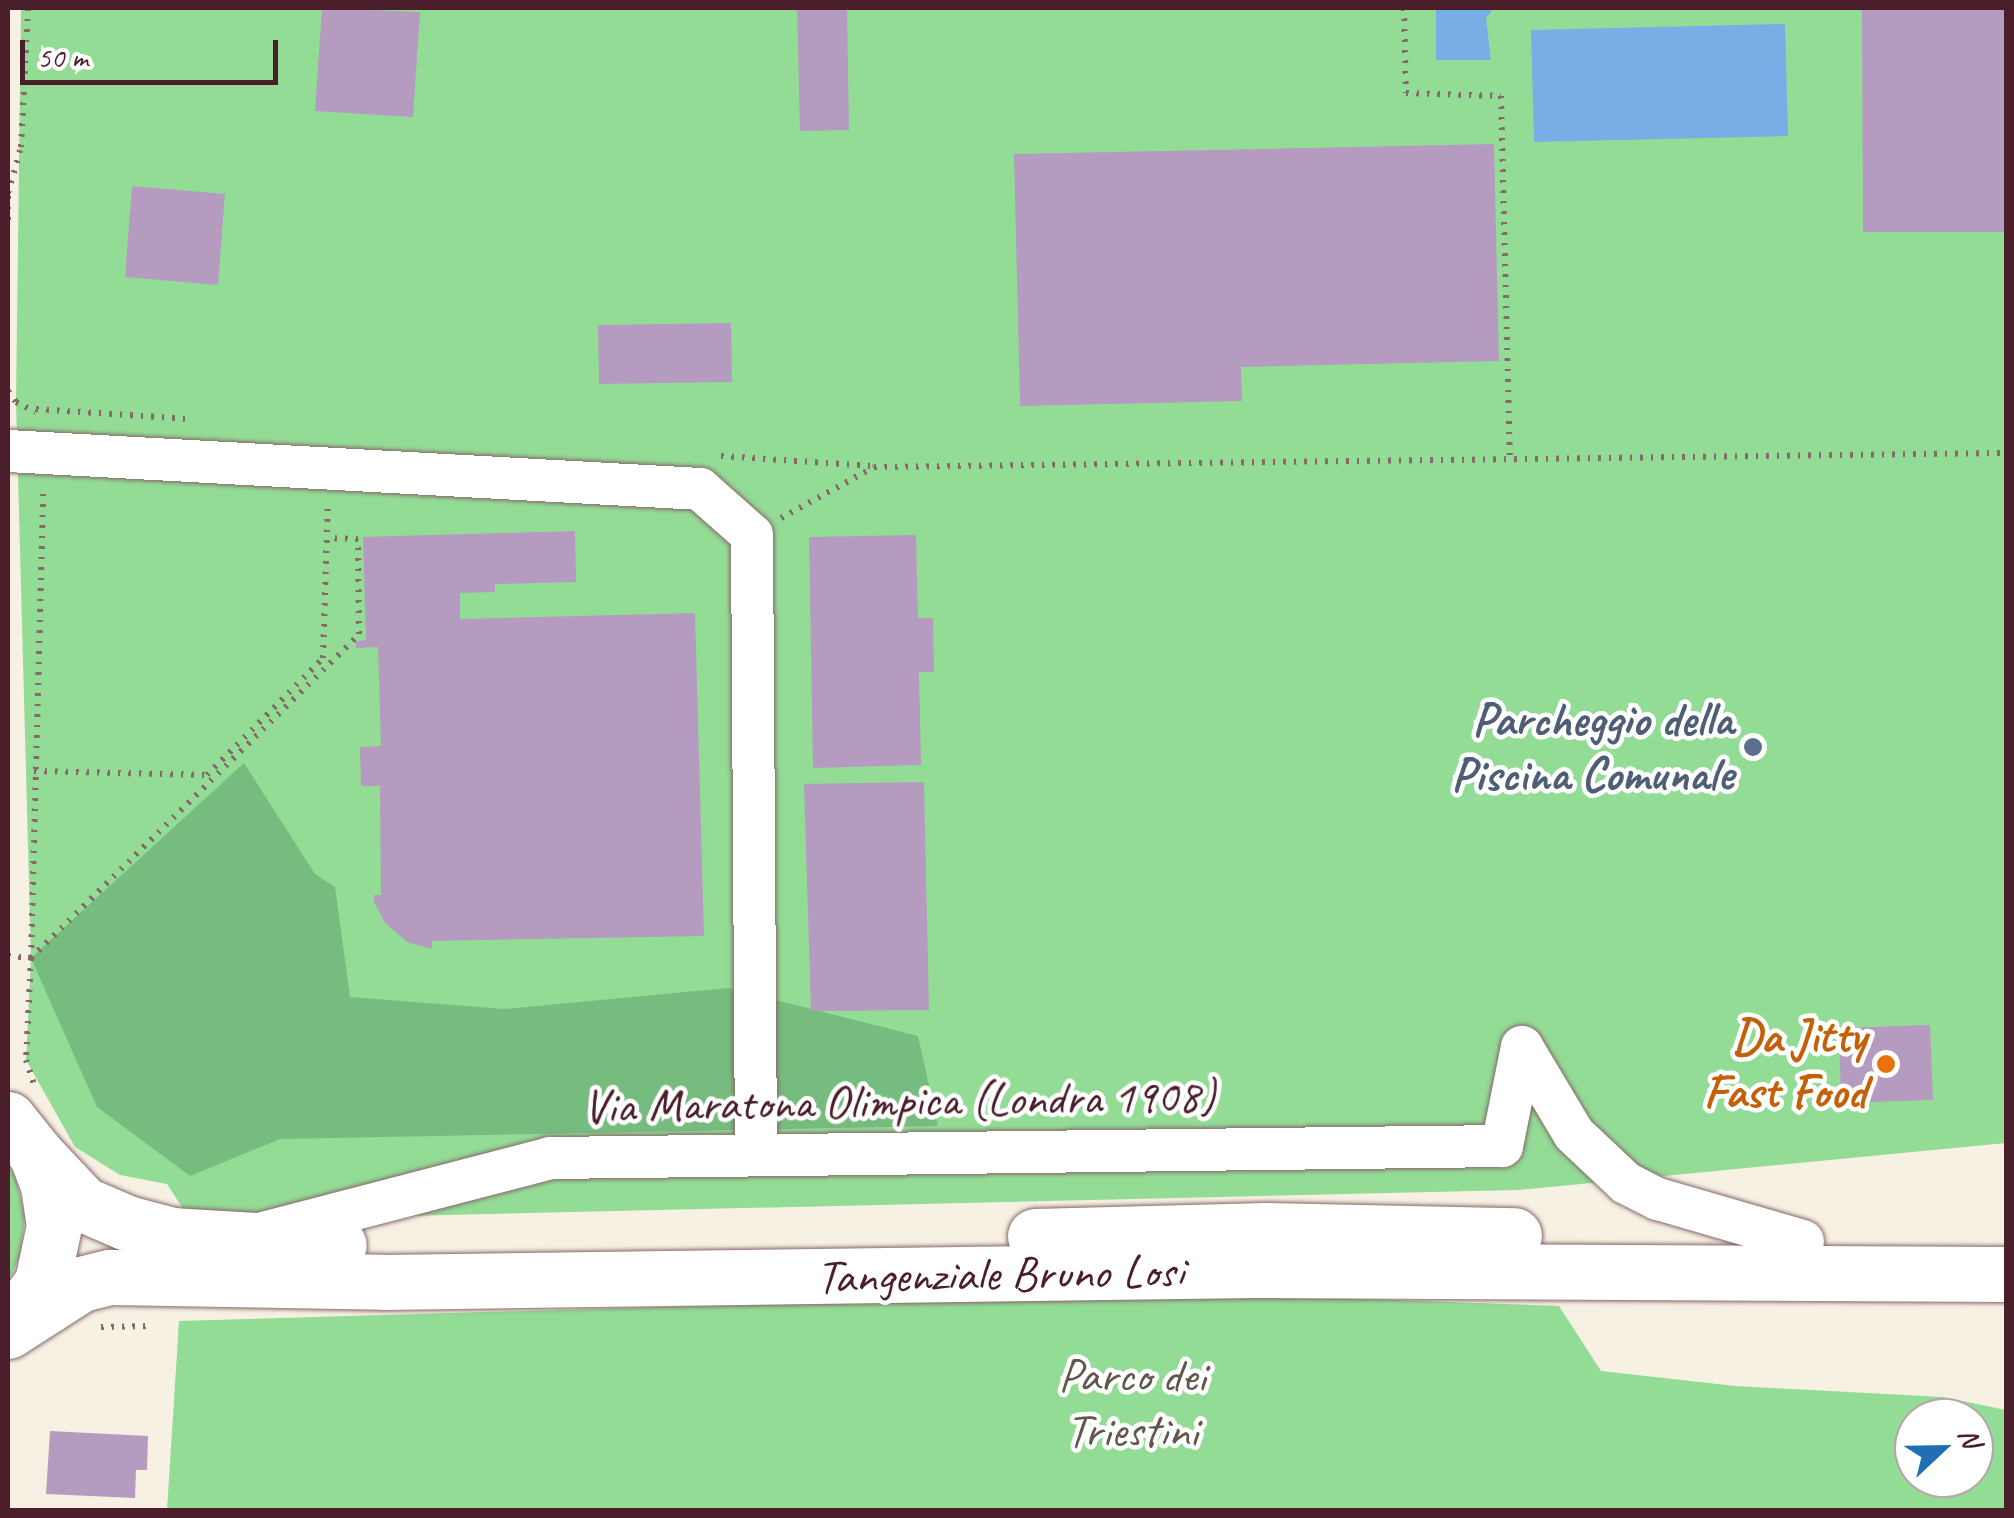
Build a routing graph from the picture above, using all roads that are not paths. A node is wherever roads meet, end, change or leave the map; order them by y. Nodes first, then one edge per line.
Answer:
1 (21, 452) edge
2 (17, 1128) edge
3 (756, 1154) junction
4 (2006, 1234) edge
5 (207, 1236) junction
6 (1803, 1241) junction
7 (2006, 1274) edge
8 (8, 1330) edge

1 - 3 lane
2 - 5 main road, Tangenziale Bruno Losi
2 - 8 main road, Tangenziale Bruno Losi
3 - 5 lane, Via Maratona Olimpica (Londra 1908)
3 - 6 lane, Via Maratona Olimpica (Londra 1908)
4 - 6 main road, Tangenziale Bruno Losi
5 - 6 main road, Tangenziale Bruno Losi
7 - 8 main road, Tangenziale Bruno Losi

